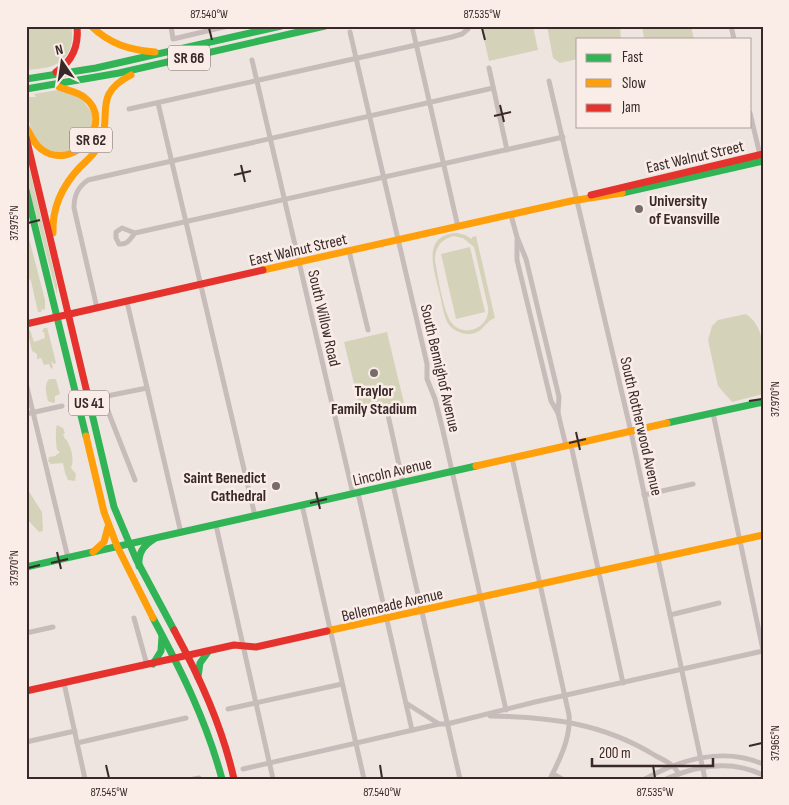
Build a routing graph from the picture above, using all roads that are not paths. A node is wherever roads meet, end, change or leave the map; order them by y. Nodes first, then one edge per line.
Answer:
1 (77, 26) edge
2 (91, 26) edge
3 (171, 26) edge
4 (228, 26) edge
5 (281, 26) edge
6 (325, 26) edge
7 (412, 26) edge
8 (468, 29) dead end
9 (350, 32) dead end
10 (416, 44) junction
11 (165, 53) junction
12 (356, 58) junction
13 (252, 60) dead end
14 (150, 66) junction
15 (489, 68) dead end
16 (48, 75) junction
17 (26, 78) edge
18 (257, 80) junction
19 (549, 80) dead end
20 (51, 85) junction
21 (493, 88) junction
22 (26, 89) edge
23 (429, 102) junction
24 (158, 103) junction
25 (129, 109) dead end
26 (369, 116) junction
27 (752, 121) edge
28 (26, 127) edge
29 (26, 137) edge
30 (563, 137) junction
31 (271, 138) junction
32 (507, 150) junction
33 (762, 157) edge
34 (172, 160) junction
35 (444, 164) junction
36 (384, 177) junction
37 (26, 190) edge
38 (285, 200) junction
39 (577, 200) junction
40 (26, 210) edge
41 (511, 215) junction
42 (186, 222) junction
43 (458, 227) junction
44 (135, 233) dead end
45 (517, 237) junction
46 (38, 239) junction
47 (398, 240) junction
48 (349, 252) junction
49 (300, 263) junction
50 (59, 278) junction
51 (201, 285) junction
52 (127, 302) junction
53 (97, 308) junction
54 (68, 315) junction
55 (56, 318) junction
56 (26, 324) edge
57 (368, 330) dead end
58 (26, 384) edge
59 (147, 388) junction
60 (763, 402) edge
61 (62, 406) dead end
62 (33, 412) junction
63 (558, 413) junction
64 (26, 414) edge
65 (713, 414) junction
66 (388, 415) dead end
67 (631, 432) junction
68 (568, 446) junction
69 (512, 458) junction
70 (452, 472) junction
71 (135, 480) dead end
72 (404, 483) junction
73 (693, 484) dead end
74 (393, 485) junction
75 (356, 493) junction
76 (644, 495) junction
77 (302, 506) junction
78 (255, 516) junction
79 (108, 525) junction
80 (216, 525) junction
81 (181, 533) junction
82 (763, 535) edge
83 (154, 539) junction
84 (740, 540) junction
85 (128, 544) junction
86 (116, 547) junction
87 (93, 552) junction
88 (68, 558) junction
89 (658, 558) junction
90 (26, 567) edge
91 (140, 568) junction
92 (599, 571) junction
93 (540, 584) junction
94 (481, 598) junction
95 (719, 603) dead end
96 (422, 611) junction
97 (670, 615) junction
98 (134, 618) dead end
99 (387, 619) junction
100 (53, 627) dead end
101 (330, 631) junction
102 (26, 633) edge
103 (161, 634) junction
104 (243, 646) junction
105 (763, 651) edge
106 (208, 652) junction
107 (187, 656) junction
108 (175, 659) junction
109 (150, 664) junction
110 (681, 669) junction
111 (198, 677) junction
112 (64, 683) junction
113 (623, 683) junction
114 (342, 684) junction
115 (26, 692) edge
116 (565, 696) junction
117 (256, 703) junction
118 (406, 703) junction
119 (228, 709) dead end
120 (506, 710) junction
121 (484, 716) junction
122 (186, 718) dead end
123 (570, 722) junction
124 (439, 724) junction
125 (447, 724) junction
126 (412, 730) junction
127 (75, 731) junction
128 (26, 742) edge
129 (78, 743) junction
130 (355, 743) junction
131 (701, 758) junction
132 (269, 762) junction
133 (763, 764) edge
134 (674, 765) junction
135 (703, 767) junction
136 (243, 769) dead end
137 (679, 774) junction
138 (763, 775) edge
139 (551, 776) edge
140 (85, 779) edge
141 (222, 779) edge
142 (234, 779) edge
143 (273, 779) edge
144 (364, 779) edge
145 (460, 779) edge
146 (562, 779) edge
147 (646, 779) edge
148 (666, 779) edge
149 (705, 779) edge

1 - 16 main road
2 - 11 main road, SR 66
3 - 4 street
5 - 11 main road, SR 66
6 - 14 main road, SR 66
7 - 10 street
8 - 10 street
9 - 12 street, South Bennighof Avenue
10 - 12 street
10 - 23 street
11 - 16 main road
12 - 18 street
12 - 26 street, South Bennighof Avenue
13 - 18 street, South Willow Road
14 - 20 main road, SR 66
14 - 50 main road
15 - 21 street
16 - 17 main road
18 - 24 street
18 - 31 street, South Willow Road
19 - 30 street, South Rotherwood Avenue
20 - 22 main road, SR 62
20 - 28 main road, SR 62
21 - 23 street
21 - 32 street
23 - 26 street
23 - 35 street
24 - 25 street
24 - 34 street
26 - 31 street
26 - 36 street, South Bennighof Avenue
27 - 33 street
29 - 50 main road, US 41
30 - 32 street
30 - 39 street, South Rotherwood Avenue
31 - 34 street
31 - 38 street, South Willow Road
32 - 35 street
33 - 39 main road, East Walnut Street
34 - 42 street
34 - 53 street
35 - 36 street
35 - 43 street
36 - 38 street
36 - 47 street, South Bennighof Avenue
37 - 46 main road, US 41
38 - 42 street
38 - 49 street, South Willow Road
39 - 41 main road, East Walnut Street
39 - 67 street, South Rotherwood Avenue
40 - 46 main road
41 - 43 main road, East Walnut Street
41 - 45 street
42 - 44 street
42 - 51 street
43 - 47 main road, East Walnut Street
45 - 63 street
45 - 63 street
46 - 55 main road, US 41
47 - 48 main road, East Walnut Street
47 - 70 street, South Bennighof Avenue
48 - 49 main road, East Walnut Street
48 - 57 street
49 - 51 main road, East Walnut Street
49 - 75 street, South Willow Road
50 - 54 main road, US 41
51 - 52 main road, East Walnut Street
51 - 78 street
52 - 53 main road, East Walnut Street
52 - 59 street
53 - 54 main road, East Walnut Street
54 - 55 main road, East Walnut Street
54 - 85 main road, US 41
55 - 56 main road, East Walnut Street
55 - 79 main road, US 41
58 - 62 street
59 - 71 street
59 - 81 street
60 - 65 main road, Lincoln Avenue
61 - 62 street
62 - 64 street
62 - 88 street
63 - 68 street
65 - 67 main road, Lincoln Avenue
65 - 84 street
66 - 72 street
67 - 68 main road, Lincoln Avenue
67 - 76 street, South Rotherwood Avenue
68 - 69 main road, Lincoln Avenue
68 - 92 street
69 - 70 main road, Lincoln Avenue
69 - 93 street
70 - 72 main road, Lincoln Avenue
70 - 94 street, South Bennighof Avenue
72 - 74 main road, Lincoln Avenue
73 - 76 street
74 - 75 main road, Lincoln Avenue
74 - 96 street
75 - 77 main road, Lincoln Avenue
75 - 99 street, South Willow Road
76 - 89 street, South Rotherwood Avenue
77 - 78 main road, Lincoln Avenue
77 - 101 street
78 - 80 main road, Lincoln Avenue
79 - 86 main road, US 41
79 - 87 main road
80 - 81 main road, Lincoln Avenue
80 - 104 street
81 - 83 main road, Lincoln Avenue
82 - 84 main road, Bellemeade Avenue
83 - 85 main road, Lincoln Avenue
83 - 91 main road
84 - 89 main road, Bellemeade Avenue
84 - 105 street
85 - 86 main road, Lincoln Avenue
85 - 91 main road, US 41
86 - 87 main road, Lincoln Avenue
86 - 103 main road, US 41
87 - 88 main road, Lincoln Avenue
88 - 90 main road, Lincoln Avenue
89 - 92 main road, Bellemeade Avenue
89 - 97 street, South Rotherwood Avenue
91 - 107 main road, US 41
92 - 93 main road, Bellemeade Avenue
92 - 113 street
93 - 94 main road, Bellemeade Avenue
93 - 116 street
94 - 96 main road, Bellemeade Avenue
94 - 120 street, South Bennighof Avenue
95 - 97 street
96 - 99 main road, Bellemeade Avenue
96 - 125 street
97 - 110 street, South Rotherwood Avenue
98 - 109 street
99 - 101 main road, Bellemeade Avenue
99 - 118 street, South Willow Road
100 - 102 street
101 - 104 main road, Bellemeade Avenue
101 - 114 street
103 - 108 main road, US 41
103 - 109 main road
104 - 106 main road, Bellemeade Avenue
104 - 117 street
105 - 110 street
106 - 107 main road, Bellemeade Avenue
106 - 111 main road
107 - 108 main road, Bellemeade Avenue
107 - 111 main road, US 41
108 - 109 main road, Bellemeade Avenue
108 - 141 main road, US 41
109 - 112 main road, Bellemeade Avenue
110 - 113 street
110 - 131 street, South Rotherwood Avenue
111 - 142 main road, US 41
112 - 115 main road, Bellemeade Avenue
112 - 127 street
113 - 116 street
114 - 117 street
114 - 130 street
116 - 120 street
116 - 123 street
117 - 119 street
117 - 132 street
118 - 124 street
118 - 126 street, South Willow Road
120 - 121 street
121 - 123 street
121 - 125 street
122 - 129 street
123 - 134 street
123 - 139 street
124 - 125 street
124 - 126 street
125 - 145 street
126 - 130 street
127 - 128 street
127 - 129 street
129 - 140 street
130 - 132 street
130 - 144 street
131 - 133 street
131 - 134 street
131 - 135 street, South Rotherwood Avenue
132 - 136 street
132 - 143 street
134 - 137 street
134 - 147 street
135 - 137 street
135 - 138 street
135 - 149 street, South Rotherwood Avenue
137 - 148 street
139 - 146 street

